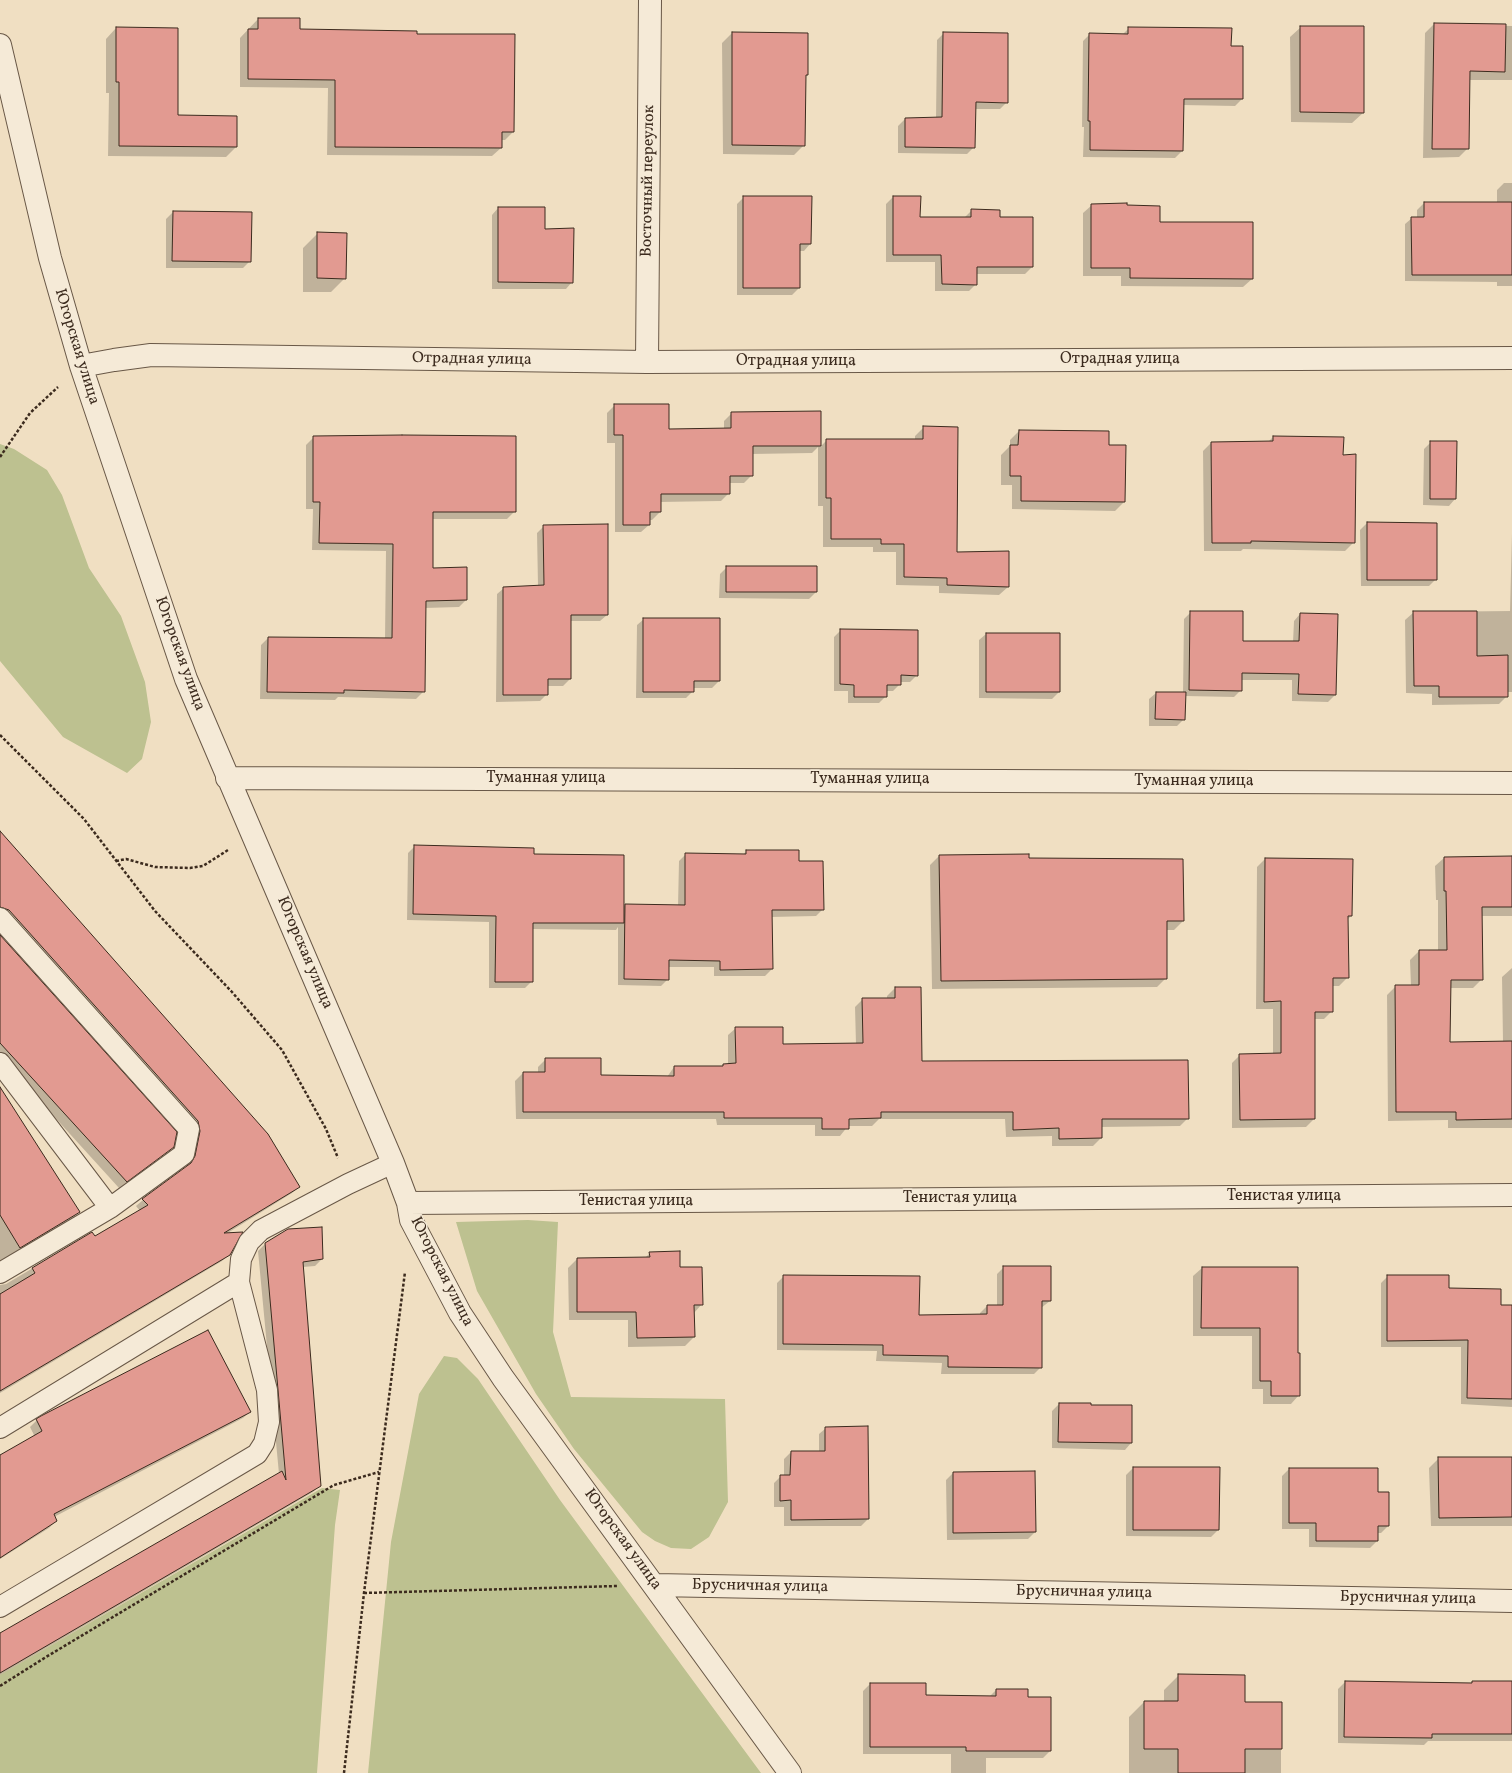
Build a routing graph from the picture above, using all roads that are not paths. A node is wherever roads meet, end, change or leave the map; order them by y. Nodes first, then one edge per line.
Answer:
1 (650, 0) edge
2 (0, 45) edge
3 (1512, 358) edge
4 (647, 362) junction
5 (81, 366) junction
6 (227, 778) junction
7 (1512, 783) edge
8 (0, 918) edge
9 (0, 1063) edge
10 (393, 1163) junction
11 (1512, 1195) edge
12 (408, 1204) junction
13 (110, 1208) junction
14 (0, 1271) edge
15 (239, 1282) junction
16 (0, 1428) edge
17 (655, 1585) junction
18 (1512, 1601) edge
19 (0, 1607) edge
20 (790, 1773) edge

1 - 4 street, Восточный переулок
2 - 5 street, Югорская улица
3 - 4 street, Отрадная улица
4 - 5 street, Отрадная улица
5 - 6 street, Югорская улица
6 - 7 street, Туманная улица
6 - 10 street, Югорская улица
8 - 13 lane
9 - 13 lane
10 - 12 street, Югорская улица
10 - 15 lane
11 - 12 street, Тенистая улица
12 - 17 street, Югорская улица
13 - 14 lane
15 - 16 lane
15 - 19 lane
17 - 18 street, Брусничная улица
17 - 20 street, Югорская улица

